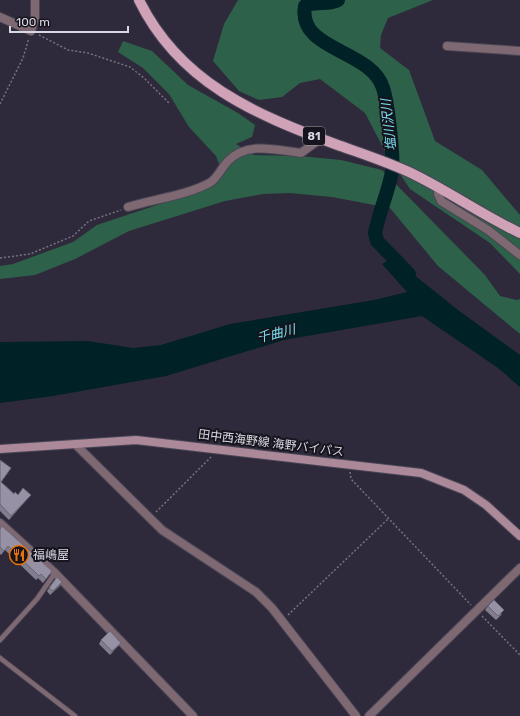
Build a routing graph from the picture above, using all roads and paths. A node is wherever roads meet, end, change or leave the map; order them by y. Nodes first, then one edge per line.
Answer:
1 (35, 0) edge
2 (139, 0) edge
3 (0, 17) edge
4 (31, 31) junction
5 (447, 46) dead end
6 (520, 51) edge
7 (0, 104) edge
8 (170, 104) dead end
9 (320, 139) junction
10 (440, 188) junction
11 (128, 207) joint
12 (520, 233) edge
13 (520, 255) edge
14 (0, 258) edge
15 (75, 444) junction
16 (215, 448) junction
17 (0, 449) edge
18 (348, 465) junction
19 (389, 518) junction
20 (149, 519) junction
21 (0, 523) edge
22 (520, 536) edge
23 (520, 568) edge
24 (55, 573) junction
25 (477, 611) junction
26 (282, 620) junction
27 (0, 640) edge
28 (520, 655) edge
29 (0, 658) edge
30 (75, 716) edge
31 (193, 716) edge
32 (356, 716) edge
33 (369, 716) edge

1 - 4 street
2 - 9 main road, 81
3 - 4 street
4 - 7 path
4 - 8 path
5 - 6 street
9 - 10 main road, 81
9 - 11 street
10 - 12 main road, 81
10 - 13 street
11 - 14 path
15 - 16 street, 田中西海野線 海野バイパス
15 - 17 street, 田中西海野線 海野バイパス
15 - 20 street
16 - 18 street, 田中西海野線 海野バイパス
16 - 20 path
18 - 19 path
18 - 22 street, 田中西海野線 海野バイパス
19 - 25 path
19 - 26 path
20 - 26 street
21 - 24 street
23 - 25 street
24 - 27 lane
24 - 31 street
25 - 28 path
25 - 33 street
26 - 32 street
29 - 30 lane

